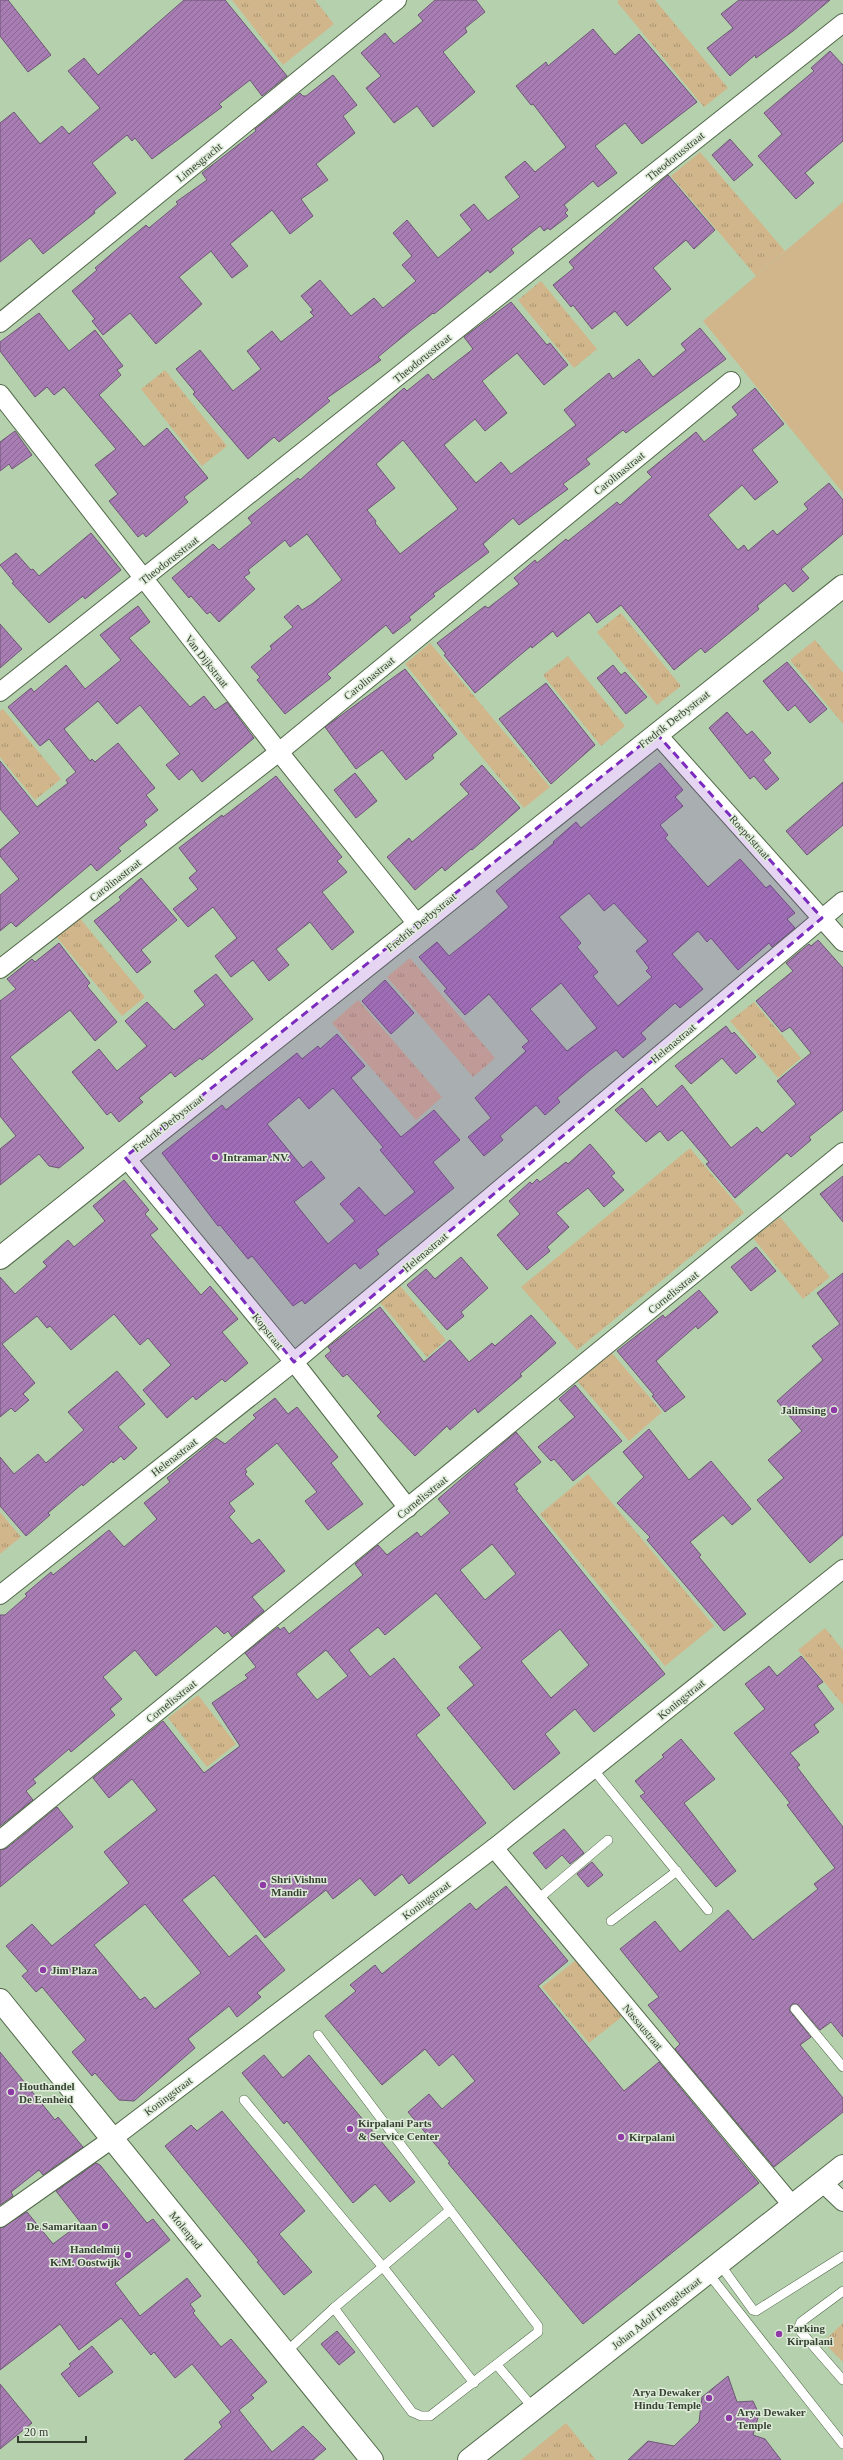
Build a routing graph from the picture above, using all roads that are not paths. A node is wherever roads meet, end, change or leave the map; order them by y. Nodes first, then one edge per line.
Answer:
1 (397, 0) edge
2 (843, 23) edge
3 (0, 323) edge
4 (731, 381) dead end
5 (0, 394) edge
6 (144, 580) junction
7 (843, 586) edge
8 (0, 692) edge
9 (656, 733) junction
10 (279, 752) junction
11 (843, 901) edge
12 (822, 918) junction
13 (418, 925) junction
14 (843, 942) edge
15 (0, 969) edge
16 (843, 1152) edge
17 (126, 1157) junction
18 (0, 1258) edge
19 (294, 1362) junction
20 (408, 1508) junction
21 (843, 1569) edge
22 (0, 1595) edge
23 (593, 1769) junction
24 (0, 1840) edge
25 (608, 1840) dead end
26 (494, 1848) junction
27 (677, 1871) junction
28 (537, 1900) junction
29 (708, 1910) dead end
30 (611, 1921) dead end
31 (0, 2000) edge
32 (795, 2009) dead end
33 (318, 2034) dead end
34 (843, 2067) edge
35 (244, 2100) dead end
36 (112, 2139) junction
37 (843, 2166) edge
38 (822, 2182) junction
39 (843, 2202) edge
40 (792, 2205) junction
41 (450, 2210) junction
42 (0, 2218) edge
43 (843, 2256) edge
44 (383, 2267) junction
45 (713, 2268) junction
46 (843, 2291) edge
47 (334, 2308) junction
48 (285, 2353) junction
49 (497, 2365) junction
50 (843, 2380) edge
51 (474, 2383) junction
52 (534, 2409) junction
53 (843, 2444) edge
54 (372, 2460) edge
55 (469, 2460) edge

1 - 3 street, Limesgracht
2 - 6 street, Theodorusstraat
4 - 10 street, Carolinastraat
5 - 6 street, Van Dijkstraat
6 - 8 street, Theodorusstraat
6 - 10 street, Van Dijkstraat
7 - 9 main road, Fredrik Derbystraat
9 - 12 street, Roepelstraat
9 - 13 main road, Fredrik Derbystraat
10 - 13 street, Van Dijkstraat
10 - 15 street, Carolinastraat
11 - 12 street, Helenastraat
12 - 14 street, Roepelstraat
12 - 19 street, Helenastraat
13 - 17 main road, Fredrik Derbystraat
16 - 20 street, Cornelisstraat
17 - 18 main road, Fredrik Derbystraat
17 - 19 street, Kopstraat
19 - 20 street, Kopstraat
19 - 22 street, Helenastraat
20 - 24 street, Cornelisstraat
21 - 23 street, Koningstraat
23 - 26 street, Koningstraat
23 - 27 lane
25 - 28 lane
26 - 28 street, Nassaustraat
26 - 36 street, Koningstraat
27 - 29 lane
27 - 30 lane
28 - 40 street, Nassaustraat
31 - 36 main road, Molenpad
32 - 34 lane
33 - 41 lane
35 - 44 lane
36 - 42 street, Koningstraat
36 - 48 main road, Molenpad
37 - 38 main road, Johan Adolf Pengelstraat
38 - 39 street
38 - 40 main road, Johan Adolf Pengelstraat
40 - 45 main road, Johan Adolf Pengelstraat
41 - 44 lane
41 - 49 lane
43 - 45 lane
44 - 47 lane
44 - 51 lane
45 - 52 main road, Johan Adolf Pengelstraat
45 - 53 lane
46 - 50 lane
47 - 48 lane
47 - 51 lane
48 - 54 main road, Molenpad
49 - 51 lane
49 - 52 lane
52 - 55 main road, Johan Adolf Pengelstraat

